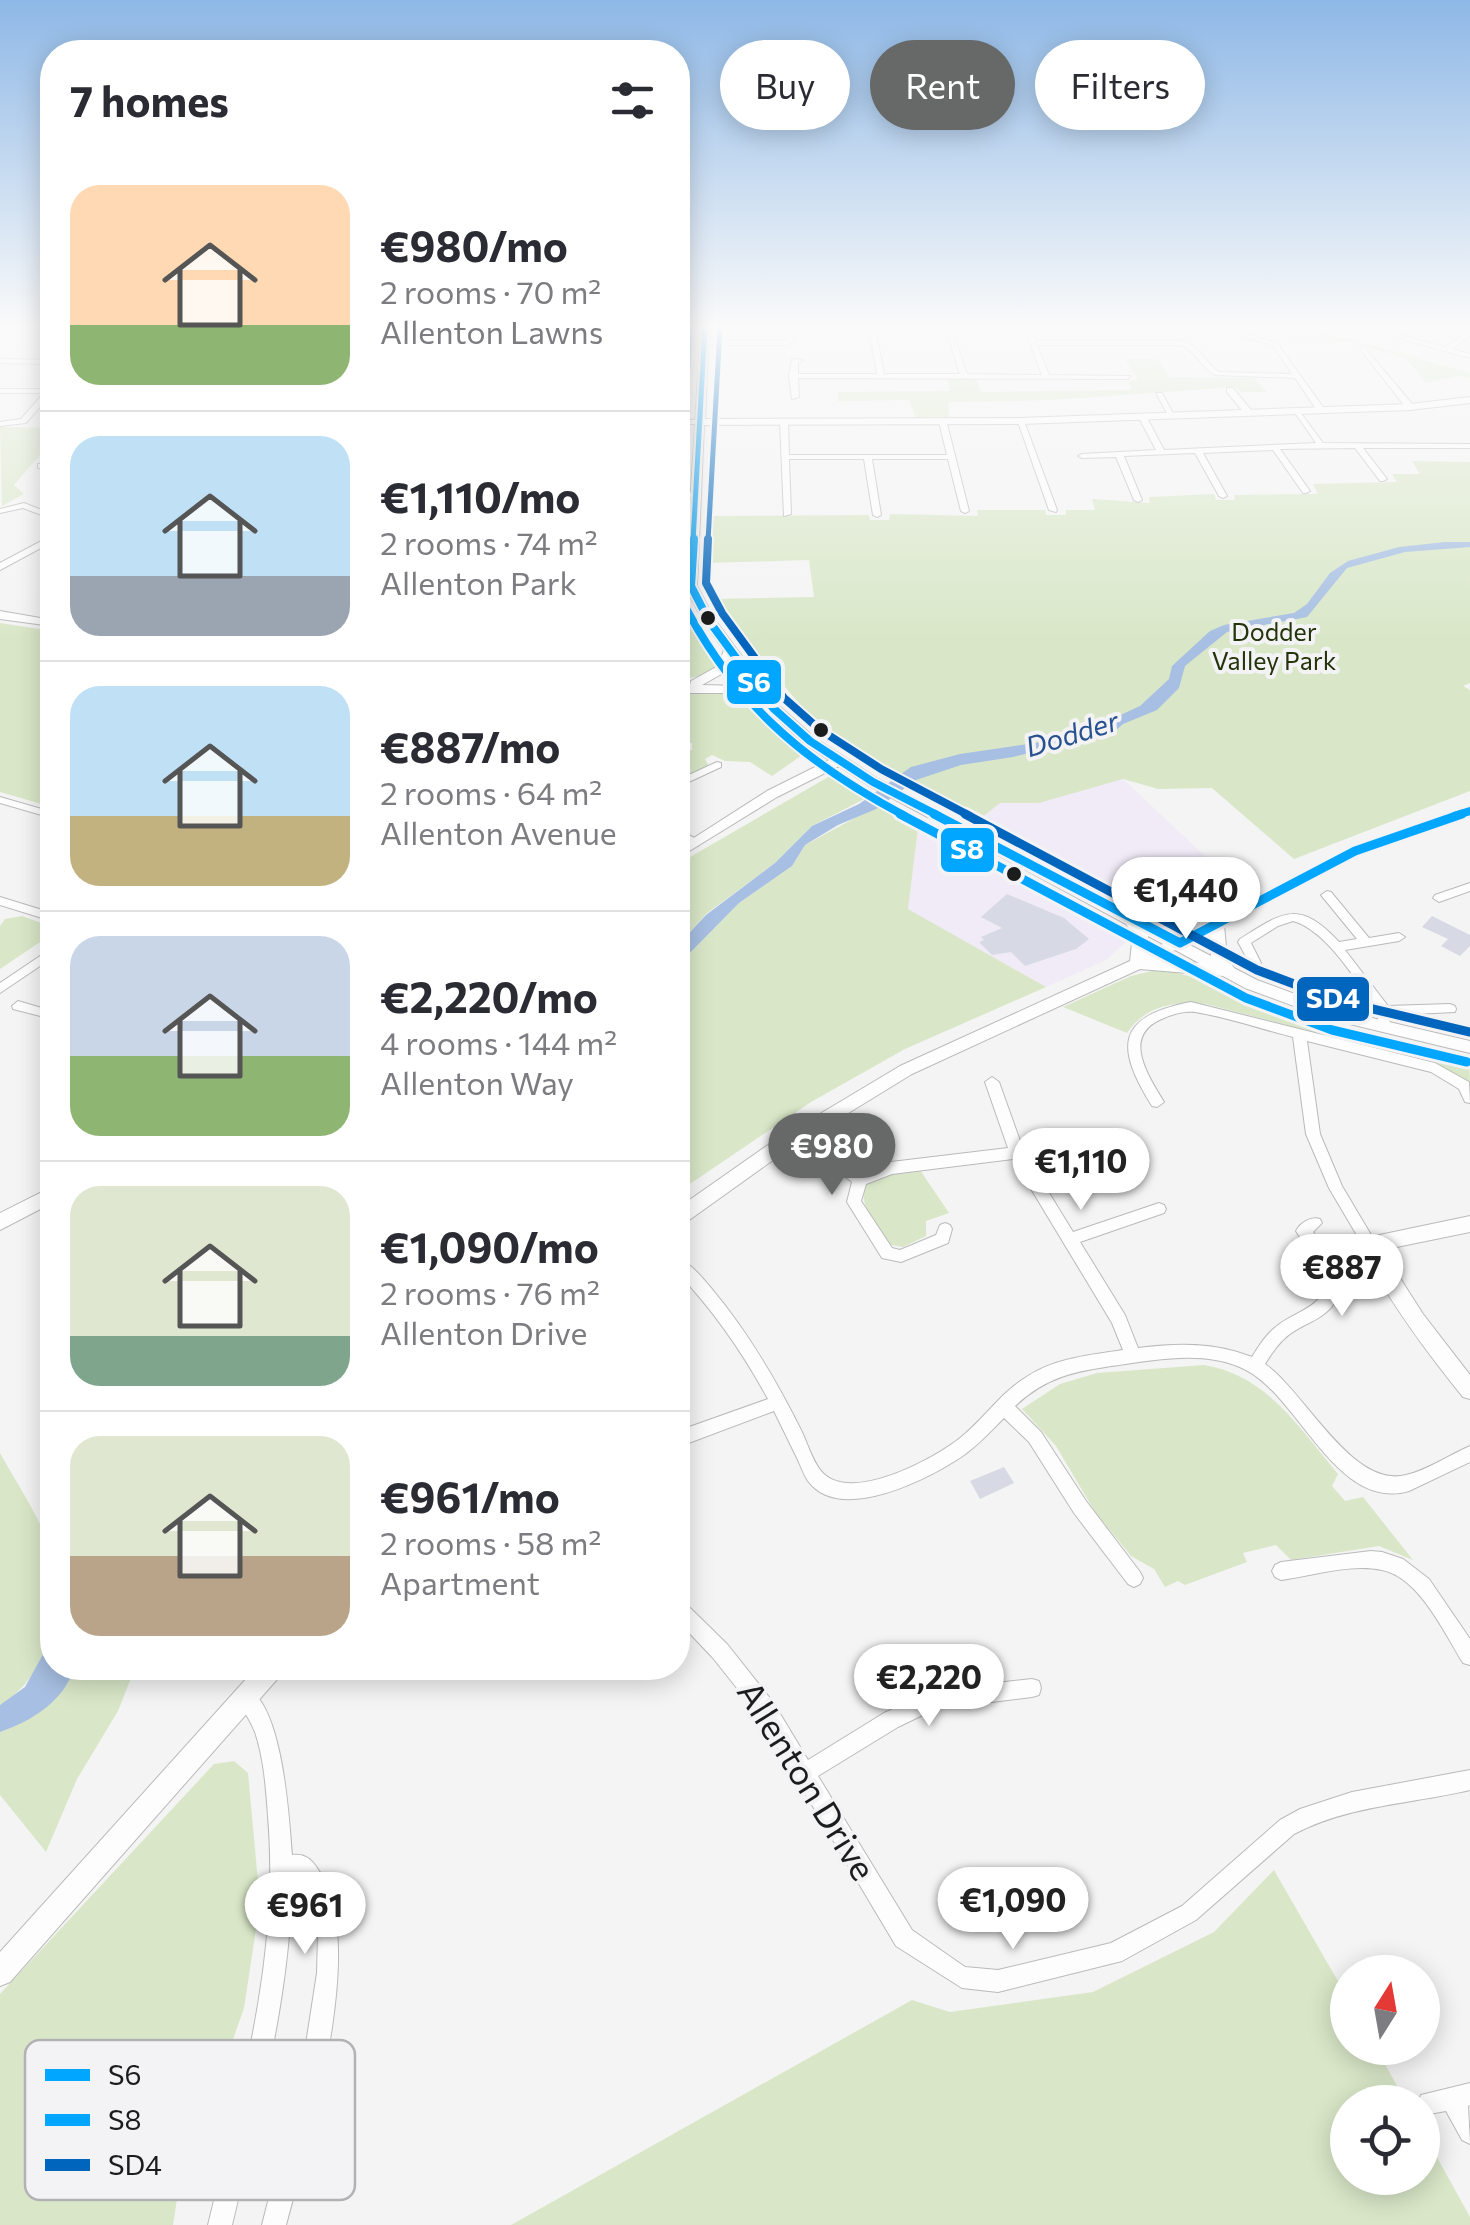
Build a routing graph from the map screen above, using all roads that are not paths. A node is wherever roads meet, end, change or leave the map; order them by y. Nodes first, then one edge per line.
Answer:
1 (698, 431) edge
2 (785, 431) edge
3 (945, 431) edge
4 (1023, 431) edge
5 (1150, 431) edge
6 (1312, 431) edge
7 (1321, 444) junction
8 (1356, 444) junction
9 (1470, 446) edge
10 (1275, 447) junction
11 (1198, 450) junction
12 (1161, 452) junction
13 (1118, 454) junction
14 (1082, 456) dead end
15 (786, 457) junction
16 (868, 457) junction
17 (950, 457) junction
18 (1384, 479) dead end
19 (1306, 491) dead end
20 (690, 495) edge
21 (694, 495) junction
22 (1222, 496) dead end
23 (1138, 500) dead end
24 (1053, 510) dead end
25 (40, 511) edge
26 (965, 511) dead end
27 (0, 512) edge
28 (787, 514) dead end
29 (878, 515) dead end
30 (691, 544) joint
31 (40, 545) edge
32 (0, 567) edge
33 (0, 615) edge
34 (40, 621) edge
35 (730, 652) junction
36 (750, 676) junction
37 (690, 686) edge
38 (690, 688) edge
39 (690, 689) edge
40 (810, 741) junction
41 (837, 761) junction
42 (716, 765) dead end
43 (690, 781) edge
44 (0, 800) edge
45 (1470, 811) edge
46 (40, 812) edge
47 (690, 840) edge
48 (694, 843) junction
49 (690, 846) edge
50 (1470, 887) edge
51 (1327, 895) dead end
52 (1439, 898) dead end
53 (2, 905) edge
54 (40, 914) edge
55 (1130, 917) junction
56 (1216, 925) junction
57 (1400, 937) dead end
58 (1366, 942) junction
59 (1180, 943) junction
60 (1335, 947) junction
61 (40, 961) edge
62 (1255, 963) dead end
63 (1137, 964) junction
64 (1230, 974) junction
65 (0, 989) edge
66 (18, 1006) dead end
67 (1450, 1008) dead end
68 (40, 1012) edge
69 (1384, 1019) junction
70 (1299, 1033) junction
71 (1470, 1046) edge
72 (992, 1082) dead end
73 (1470, 1098) edge
74 (1157, 1102) dead end
75 (1018, 1153) junction
76 (835, 1161) dead end
77 (860, 1180) junction
78 (40, 1200) edge
79 (1159, 1209) dead end
80 (690, 1210) edge
81 (0, 1222) edge
82 (1315, 1224) dead end
83 (1470, 1224) edge
84 (945, 1229) dead end
85 (1071, 1239) junction
86 (1370, 1245) junction
87 (690, 1275) edge
88 (1133, 1356) junction
89 (1255, 1366) junction
90 (1470, 1390) edge
91 (779, 1402) junction
92 (1004, 1407) junction
93 (690, 1435) edge
94 (1470, 1454) edge
95 (1281, 1570) dead end
96 (1134, 1578) dead end
97 (690, 1620) edge
98 (1470, 1656) edge
99 (262, 1680) edge
100 (1032, 1688) dead end
101 (247, 1698) junction
102 (805, 1773) junction
103 (1470, 1780) edge
104 (283, 1867) junction
105 (0, 1972) edge
106 (264, 2040) edge
107 (316, 2040) edge
108 (1450, 2099) edge
109 (1470, 2132) edge
110 (226, 2200) edge
111 (280, 2200) edge
112 (220, 2225) edge
113 (274, 2225) edge

1 - 21 main road
2 - 15 street
3 - 17 street
4 - 24 street
5 - 12 street
6 - 7 street
7 - 8 street
7 - 10 street
8 - 9 street
8 - 18 street
10 - 11 street
10 - 19 street
11 - 12 street
11 - 22 street
12 - 13 street
13 - 14 street
13 - 23 street
15 - 16 street
15 - 28 street
16 - 17 street
16 - 29 street
17 - 26 street
20 - 21 street
21 - 30 main road
25 - 27 street
30 - 35 main road
31 - 32 street
33 - 34 main road
35 - 36 main road
35 - 37 main road
36 - 38 main road
36 - 40 main road
39 - 40 main road
40 - 41 main road
41 - 48 main road
41 - 55 main road
42 - 43 street
44 - 46 street
45 - 56 main road
47 - 48 street
48 - 49 main road
50 - 52 street
51 - 58 street
53 - 54 street
55 - 56 main road
55 - 59 main road
55 - 63 main road
56 - 59 main road
56 - 64 main road
57 - 58 street
58 - 60 street
59 - 63 main road
59 - 64 main road
60 - 62 street
60 - 69 street
61 - 65 street
63 - 64 main road
63 - 80 main road
64 - 69 main road
66 - 68 street
67 - 69 street
69 - 71 main road
70 - 73 street
70 - 74 street
70 - 86 street
72 - 75 street
75 - 77 street
75 - 85 street
76 - 77 street
77 - 84 street
78 - 81 main road
79 - 85 street
82 - 89 street
83 - 86 main road
85 - 88 street
86 - 90 main road
87 - 91 street
88 - 89 street
88 - 92 street
89 - 94 street
91 - 92 street
91 - 93 street
92 - 96 street
95 - 98 street
97 - 102 street, Allenton Drive
99 - 101 main road
100 - 102 street
101 - 104 street
101 - 105 main road
102 - 103 street, Allenton Drive
104 - 106 street
104 - 107 street
108 - 109 street
110 - 112 street
111 - 113 street

